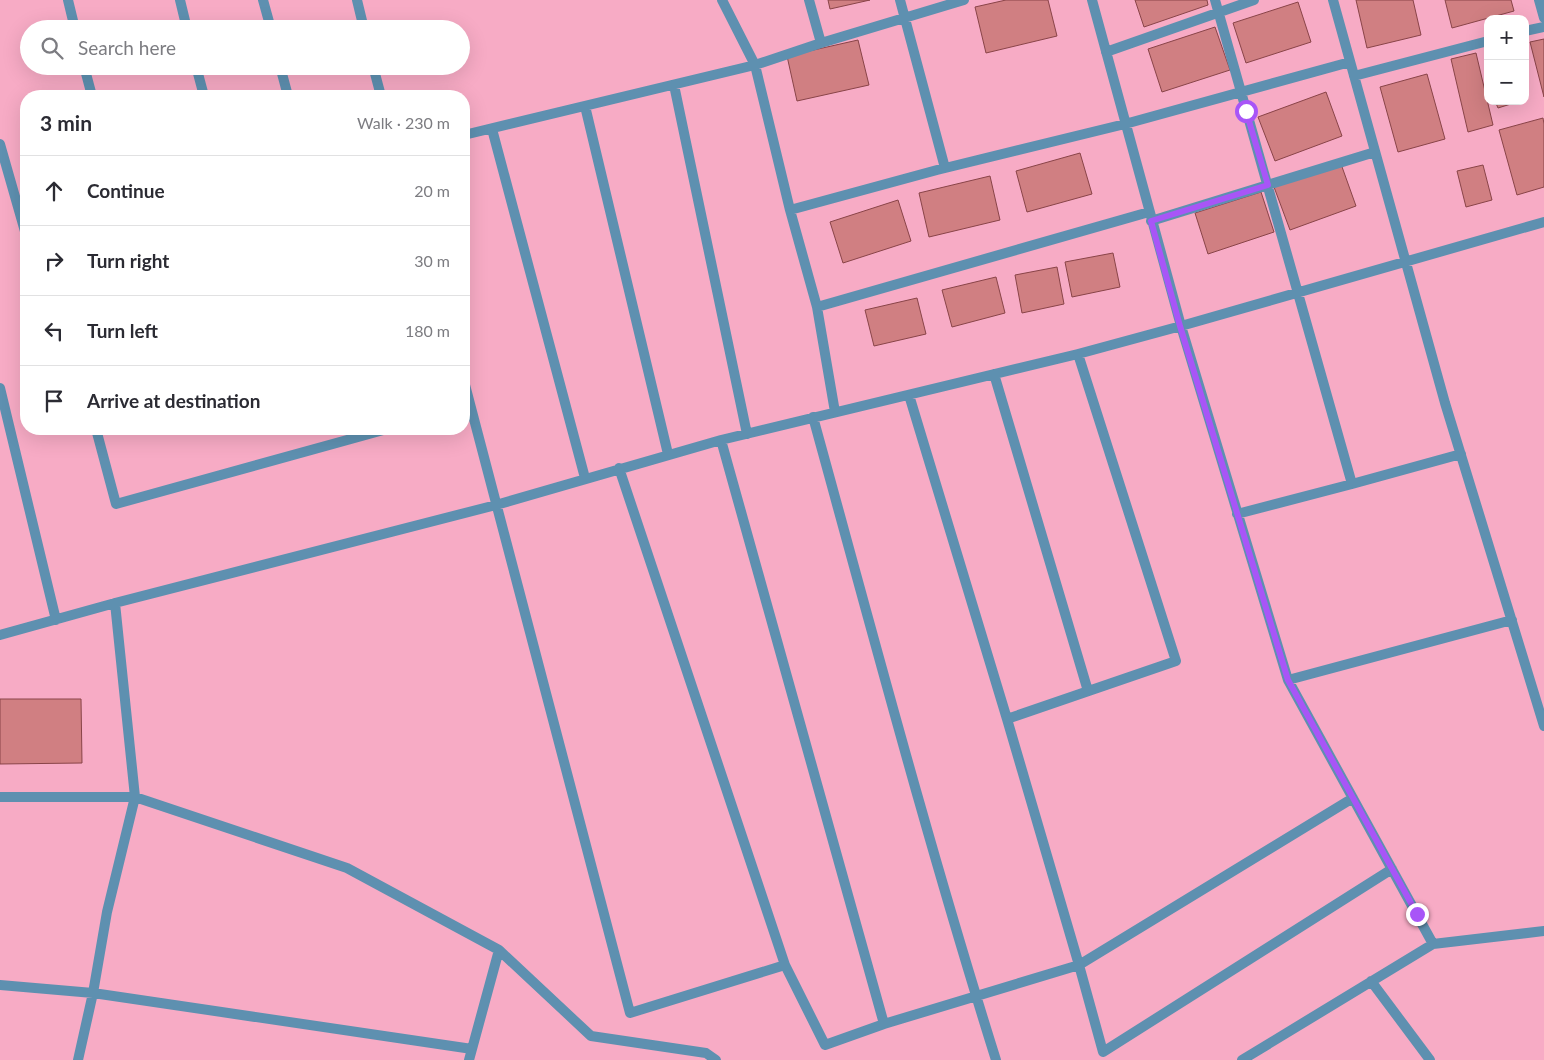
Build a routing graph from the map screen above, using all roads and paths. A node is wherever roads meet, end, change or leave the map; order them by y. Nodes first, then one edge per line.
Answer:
1 (68, 0) edge
2 (180, 0) edge
3 (263, 0) edge
4 (357, 0) edge
5 (722, 0) edge
6 (809, 0) edge
7 (900, 0) edge
8 (964, 0) edge
9 (1092, 0) edge
10 (1215, 0) edge
11 (1254, 0) edge
12 (1333, 0) edge
13 (1539, 0) edge
14 (1219, 12) junction
15 (905, 18) junction
16 (1544, 18) edge
17 (73, 20) edge
18 (185, 20) edge
19 (269, 20) edge
20 (362, 20) edge
21 (1544, 26) edge
22 (1529, 31) edge
23 (1484, 42) edge
24 (821, 43) junction
25 (1106, 52) junction
26 (1350, 62) junction
27 (755, 65) junction
28 (86, 75) edge
29 (198, 75) edge
30 (282, 75) edge
31 (375, 75) edge
32 (1354, 76) junction
33 (674, 84) junction
34 (90, 90) edge
35 (202, 90) edge
36 (286, 90) edge
37 (379, 90) edge
38 (1241, 92) junction
39 (586, 106) junction
40 (1125, 124) junction
41 (492, 129) junction
42 (470, 134) edge
43 (0, 144) edge
44 (1375, 152) junction
45 (945, 168) junction
46 (1268, 185) junction
47 (790, 210) junction
48 (20, 214) edge
49 (1150, 216) junction
50 (1544, 222) edge
51 (1405, 261) junction
52 (1297, 292) junction
53 (817, 307) junction
54 (1180, 326) junction
55 (1078, 354) junction
56 (994, 374) junction
57 (0, 388) edge
58 (909, 394) junction
59 (835, 412) junction
60 (470, 416) edge
61 (813, 416) junction
62 (747, 434) junction
63 (98, 435) edge
64 (365, 435) edge
65 (721, 440) junction
66 (668, 454) junction
67 (1461, 454) junction
68 (619, 468) junction
69 (585, 478) junction
70 (1352, 484) junction
71 (496, 505) junction
72 (1237, 514) junction
73 (115, 603) junction
74 (56, 620) junction
75 (1512, 620) junction
76 (0, 635) edge
77 (1288, 680) junction
78 (1088, 691) junction
79 (1007, 719) junction
80 (1544, 726) edge
81 (0, 797) edge
82 (135, 797) junction
83 (1353, 798) junction
84 (1392, 869) junction
85 (1544, 931) edge
86 (1433, 944) junction
87 (498, 950) junction
88 (785, 965) junction
89 (1079, 965) junction
90 (1371, 981) junction
91 (0, 985) edge
92 (93, 993) junction
93 (976, 996) junction
94 (884, 1024) junction
95 (472, 1049) junction
96 (1104, 1056) edge
97 (704, 1057) edge
98 (78, 1060) edge
99 (469, 1060) edge
100 (716, 1060) edge
101 (996, 1060) edge
102 (1242, 1060) edge
103 (1430, 1060) edge

1 - 17 street
2 - 18 street
3 - 19 street
4 - 20 street
5 - 27 street
6 - 24 street
7 - 15 street
8 - 15 street
9 - 25 street
10 - 14 street
11 - 14 street
12 - 26 street
13 - 16 street
14 - 25 street
14 - 38 street
15 - 24 street
15 - 45 street
21 - 22 street
23 - 32 street
24 - 27 street
25 - 40 street
26 - 32 street
26 - 38 street
27 - 33 street
27 - 47 street
28 - 34 street
29 - 35 street
30 - 36 street
31 - 37 street
32 - 44 street
33 - 39 street
33 - 62 street
38 - 40 street
38 - 46 street
39 - 41 street
39 - 66 street
40 - 45 street
40 - 49 street
41 - 42 street
41 - 69 street
43 - 48 street
44 - 46 street
44 - 51 street
45 - 47 street
46 - 49 street
46 - 52 street
47 - 53 street
49 - 53 street
49 - 54 street
50 - 51 street
51 - 52 street
51 - 67 street
52 - 54 street
52 - 70 street
53 - 59 street
54 - 55 street
54 - 72 street
55 - 56 street
55 - 78 street
56 - 58 street
56 - 78 street
57 - 74 street
58 - 59 street
58 - 79 street
59 - 61 street
60 - 71 street
61 - 62 street
61 - 93 street
62 - 65 street
63 - 64 street
65 - 66 street
65 - 94 street
66 - 68 street
67 - 70 street
67 - 75 street
68 - 69 street
68 - 88 street
69 - 71 street
70 - 72 street
71 - 73 street
71 - 88 street
72 - 77 street
73 - 74 street
73 - 82 street
74 - 76 street
75 - 77 street
75 - 80 street
77 - 83 street
78 - 79 street
79 - 89 street
81 - 82 street
82 - 87 street
82 - 92 street
83 - 84 street
83 - 89 street
84 - 86 street
84 - 96 street
85 - 86 street
86 - 90 street
87 - 95 street
87 - 97 street
88 - 94 street
89 - 93 street
89 - 96 street
90 - 102 street
90 - 103 street
91 - 92 street
92 - 95 street
92 - 98 street
93 - 94 street
93 - 101 street
95 - 99 street
97 - 100 street

